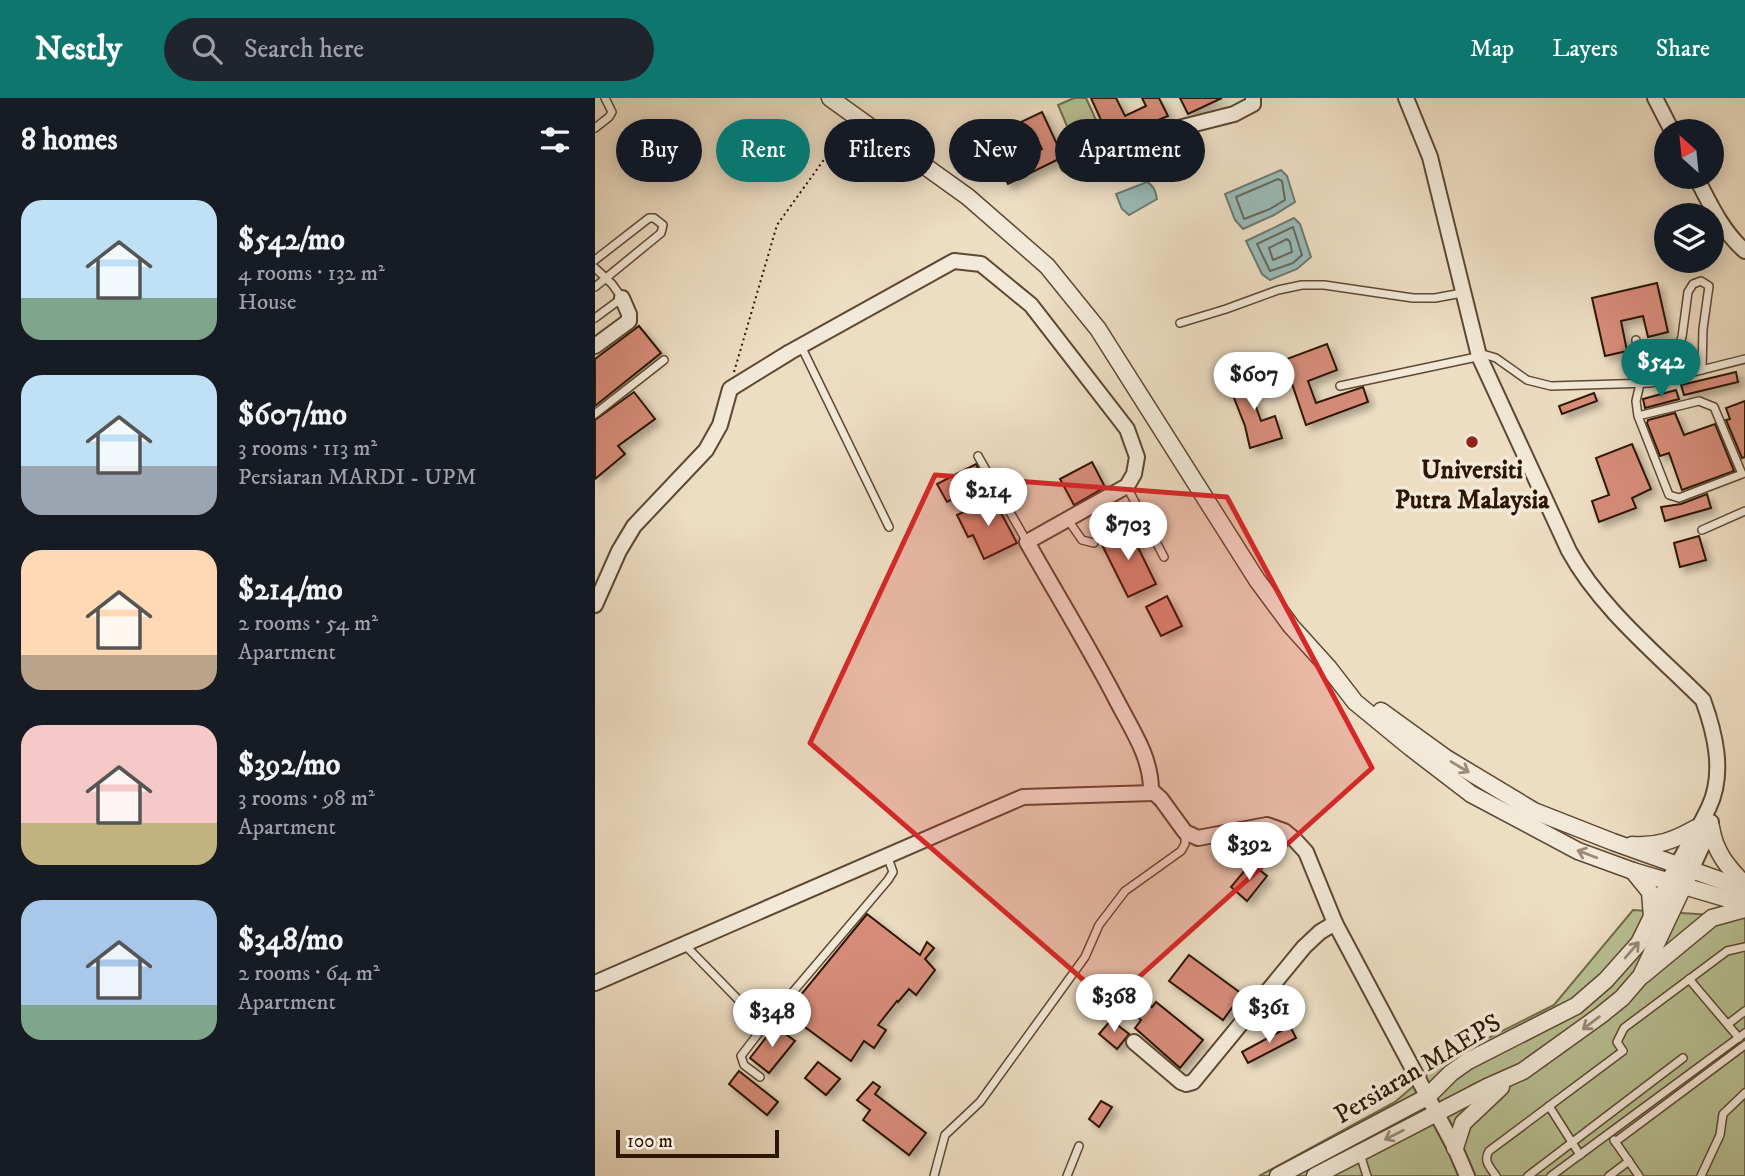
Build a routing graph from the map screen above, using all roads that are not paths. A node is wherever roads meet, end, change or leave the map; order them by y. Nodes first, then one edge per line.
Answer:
1 (605, 98) edge
2 (830, 98) edge
3 (1254, 98) edge
4 (1406, 98) edge
5 (1655, 98) edge
6 (1666, 119) edge
7 (1205, 121) edge
8 (595, 128) edge
9 (1702, 189) edge
10 (1745, 251) edge
11 (595, 260) edge
12 (595, 268) edge
13 (606, 278) junction
14 (595, 287) edge
15 (1462, 293) junction
16 (622, 299) junction
17 (595, 318) edge
18 (1181, 323) dead end
19 (1636, 340) dead end
20 (595, 346) edge
21 (801, 346) junction
22 (1479, 356) junction
23 (1745, 359) edge
24 (664, 360) dead end
25 (1702, 370) junction
26 (1667, 379) junction
27 (1640, 384) junction
28 (1340, 386) dead end
29 (595, 414) edge
30 (1638, 416) junction
31 (978, 456) dead end
32 (1127, 486) junction
33 (1745, 511) edge
34 (1068, 520) junction
35 (889, 527) dead end
36 (1702, 530) dead end
37 (1027, 542) junction
38 (1094, 543) dead end
39 (1164, 557) dead end
40 (595, 605) edge
41 (1328, 667) junction
42 (1152, 786) junction
43 (1704, 828) junction
44 (1185, 832) junction
45 (1613, 842) junction
46 (887, 855) junction
47 (1684, 868) junction
48 (1633, 871) junction
49 (1677, 884) junction
50 (1745, 887) edge
51 (1745, 906) edge
52 (1652, 917) junction
53 (1335, 923) junction
54 (684, 944) junction
55 (1745, 947) edge
56 (1641, 976) junction
57 (1689, 979) junction
58 (595, 983) edge
59 (1745, 1011) edge
60 (1728, 1024) junction
61 (764, 1026) junction
62 (1742, 1035) edge
63 (1134, 1042) dead end
64 (1745, 1045) edge
65 (1683, 1058) dead end
66 (1468, 1061) junction
67 (1523, 1071) junction
68 (760, 1077) dead end
69 (1487, 1087) junction
70 (1745, 1093) edge
71 (1427, 1097) junction
72 (1549, 1106) junction
73 (1436, 1113) junction
74 (1609, 1134) junction
75 (1615, 1142) junction
76 (1571, 1143) junction
77 (1079, 1146) dead end
78 (1455, 1148) junction
79 (1359, 1153) junction
80 (1580, 1155) junction
81 (1629, 1161) junction
82 (934, 1176) edge
83 (1067, 1176) edge
84 (1278, 1176) edge
85 (1315, 1176) edge
86 (1367, 1176) edge
87 (1467, 1176) edge
88 (1496, 1176) edge
89 (1528, 1176) edge
90 (1551, 1176) edge
91 (1609, 1176) edge
92 (1639, 1176) edge
93 (1701, 1176) edge

1 - 8 lane
2 - 41 street
3 - 7 street
4 - 15 street
5 - 6 street
9 - 10 street
11 - 13 lane
12 - 13 lane
13 - 14 lane
13 - 16 lane
15 - 18 lane
15 - 22 street
16 - 17 lane
16 - 20 street
19 - 27 lane
21 - 32 street
21 - 35 lane
21 - 40 street
22 - 27 lane
22 - 28 lane
22 - 43 street
23 - 25 lane
24 - 29 lane
25 - 26 lane
25 - 26 lane
26 - 27 lane
27 - 30 lane
30 - 30 lane
31 - 37 lane
32 - 34 street
32 - 39 lane
33 - 36 lane
34 - 37 street
34 - 38 lane
37 - 42 street
41 -> 45 street
48 -> 41 street
42 - 44 street
42 - 46 street
43 - 45 street
43 - 47 street
43 - 50 street
44 - 53 street
44 - 82 lane
45 - 47 street
46 - 54 street
46 - 61 lane
47 - 49 street, Persiaran MAEPS
47 - 50 street
48 - 49 street
48 - 52 street
49 - 51 street
49 - 52 street, Persiaran MAEPS
49 - 56 street, Persiaran MAEPS
51 - 56 street
66 -> 52 street, Persiaran MAEPS
53 - 63 street
53 - 71 street
54 - 58 street
54 - 61 lane
55 - 57 lane
56 -> 67 street, Persiaran MAEPS
57 - 60 lane
57 - 72 lane
59 - 60 lane
60 - 62 lane
61 - 68 lane
62 - 74 lane
64 - 75 lane
65 - 76 lane
66 - 69 street
66 - 71 street, Persiaran MAEPS
67 - 69 street, Persiaran MAEPS
67 - 78 street
69 - 73 street, Persiaran MAEPS
70 - 93 lane
71 - 73 street
71 - 84 street, Persiaran MAEPS
72 - 76 lane
72 - 88 lane
73 - 78 street
73 -> 79 street, Persiaran MAEPS
74 - 75 lane
74 - 80 lane
75 - 81 lane
76 - 80 lane
76 - 89 lane
77 - 83 lane
78 - 87 street
79 - 85 street, Persiaran MAEPS
79 - 86 lane
80 - 90 lane
81 - 91 lane
81 - 92 lane

